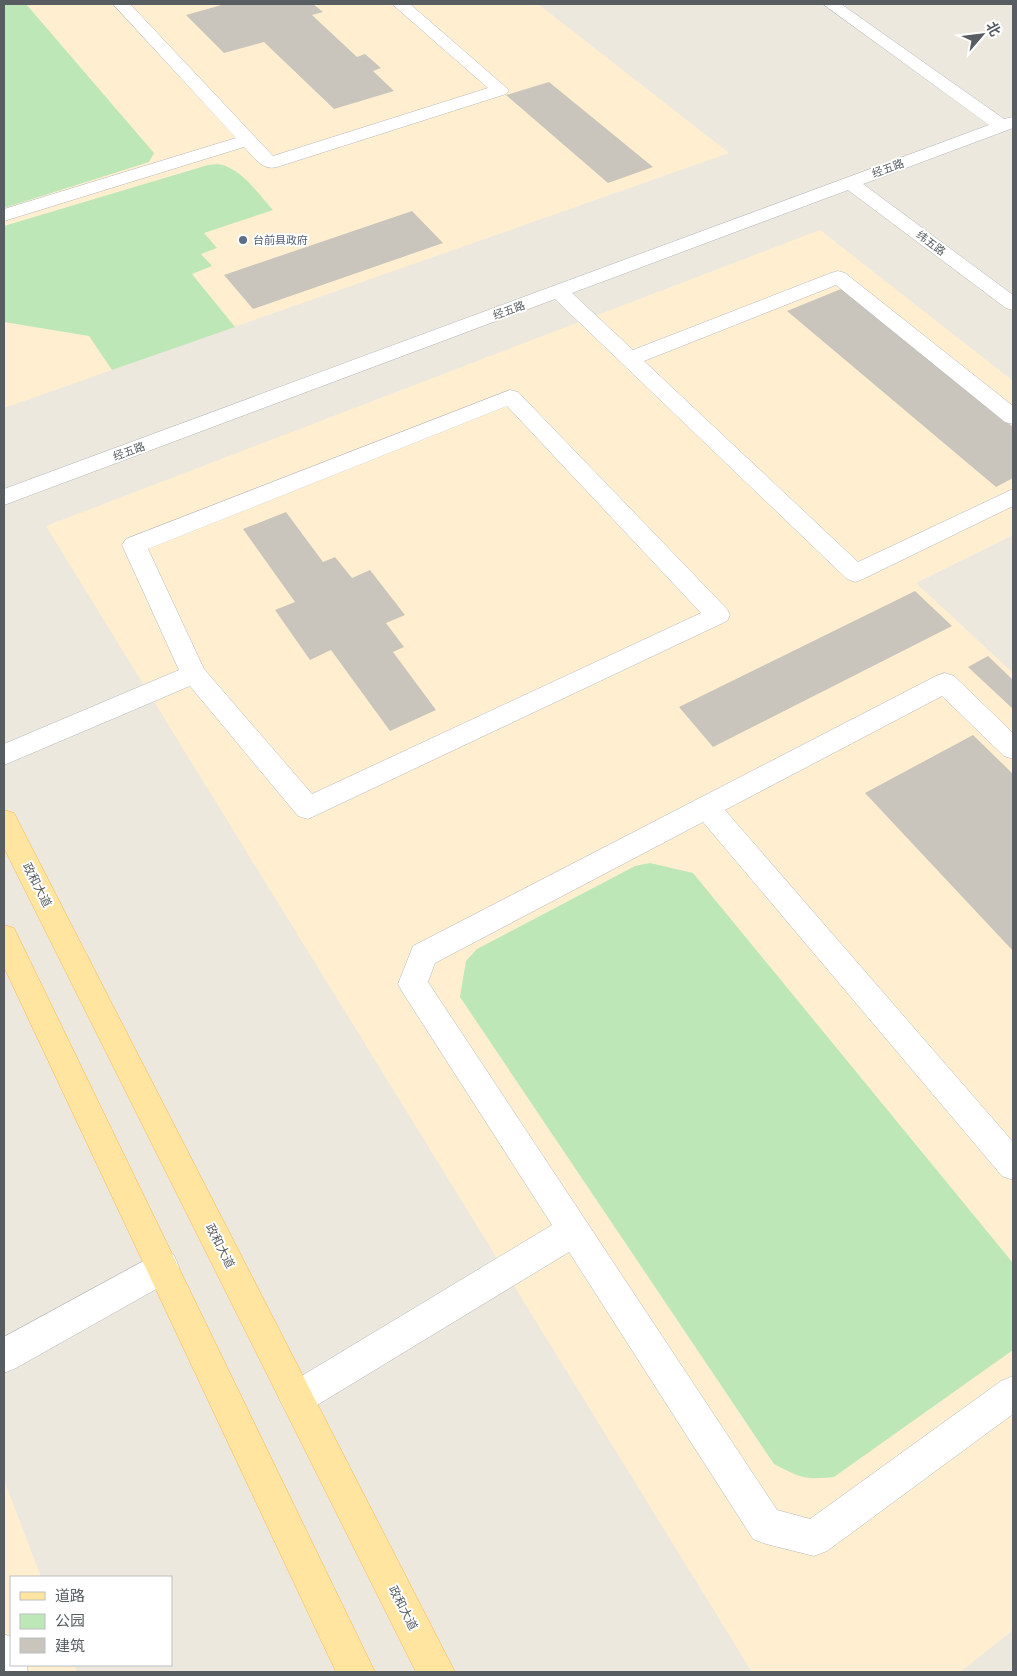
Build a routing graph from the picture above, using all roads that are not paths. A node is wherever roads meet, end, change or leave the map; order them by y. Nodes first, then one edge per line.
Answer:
1 (121, 4) edge
2 (400, 4) edge
3 (831, 4) edge
4 (1008, 124) edge
5 (248, 140) junction
6 (850, 183) junction
7 (4, 215) edge
8 (558, 291) junction
9 (1013, 304) edge
10 (630, 359) junction
11 (1013, 417) edge
12 (4, 497) edge
13 (1013, 497) edge
14 (194, 674) junction
15 (1013, 749) edge
16 (4, 754) edge
17 (706, 807) junction
18 (4, 821) edge
19 (4, 937) edge
20 (1013, 1165) edge
21 (574, 1230) junction
22 (162, 1267) junction
23 (4, 1356) edge
24 (1013, 1394) edge
25 (297, 1398) junction
26 (4, 1653) edge
27 (4, 1672) edge
28 (356, 1672) edge
29 (436, 1672) edge

1 - 5 street
2 - 5 street
3 - 4 street
4 - 6 street, 经五路
5 - 7 street
6 - 8 street, 经五路
6 - 9 street, 纬五路
8 - 10 street
8 - 12 street, 经五路
10 - 11 street
10 - 13 street
14 - 14 street
14 - 16 street
15 - 17 street
17 - 20 street
17 - 21 street
18 - 25 main road, 政和大道
19 - 22 main road
21 - 24 street
21 - 25 street
22 - 23 street
22 - 28 main road
25 - 29 main road, 政和大道
26 - 27 street

